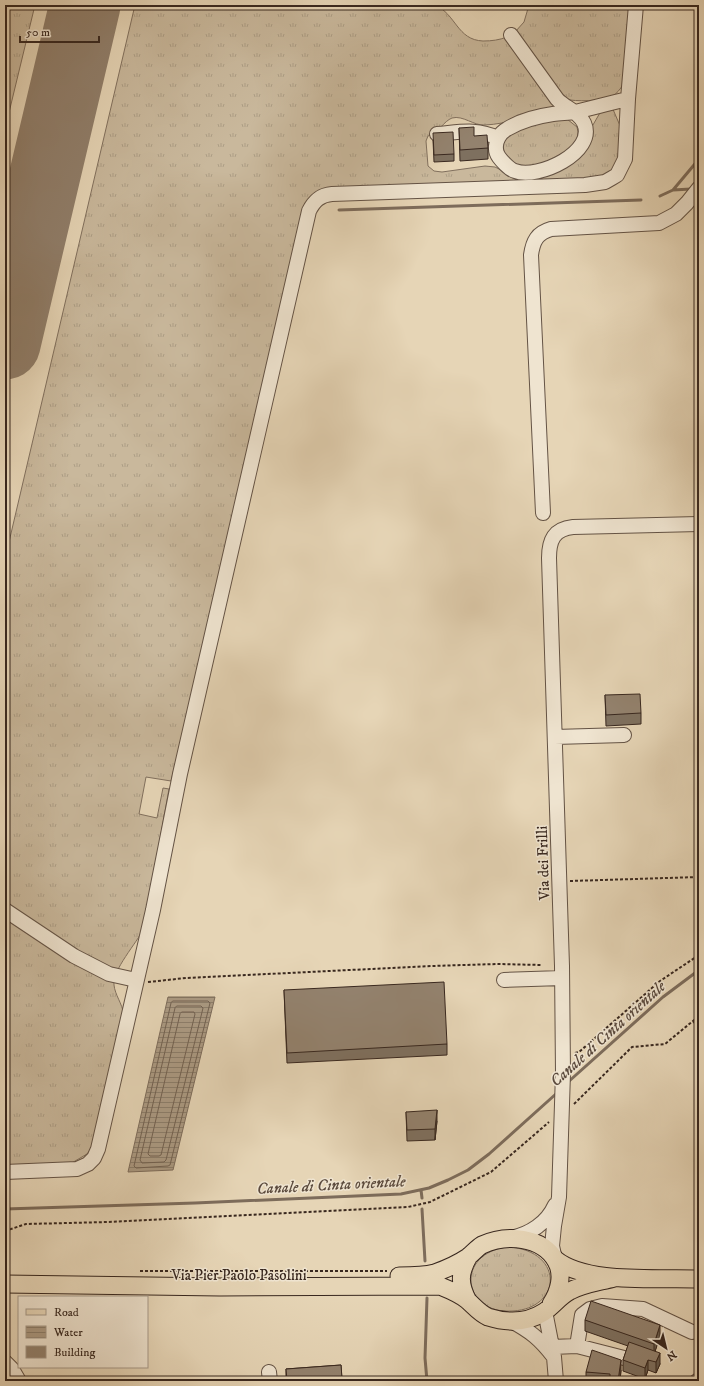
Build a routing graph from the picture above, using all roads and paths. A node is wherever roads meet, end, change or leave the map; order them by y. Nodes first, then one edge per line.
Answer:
1 (636, 5) edge
2 (511, 35) dead end
3 (628, 99) junction
4 (573, 112) junction
5 (438, 134) edge
6 (498, 138) junction
7 (697, 190) edge
8 (543, 513) dead end
9 (699, 524) edge
10 (624, 735) dead end
11 (555, 737) junction
12 (699, 877) edge
13 (560, 882) junction
14 (5, 910) edge
15 (699, 955) edge
16 (562, 972) junction
17 (504, 980) dead end
18 (141, 981) junction
19 (699, 1016) edge
20 (693, 1021) junction
21 (699, 1028) edge
22 (562, 1056) junction
23 (561, 1111) junction
24 (5, 1172) edge
25 (559, 1197) junction
26 (5, 1231) edge
27 (505, 1239) junction
28 (469, 1256) junction
29 (555, 1259) junction
30 (135, 1271) dead end
31 (392, 1271) dead end
32 (5, 1275) edge
33 (614, 1278) junction
34 (699, 1279) edge
35 (5, 1284) edge
36 (468, 1301) junction
37 (548, 1308) junction
38 (511, 1322) junction
39 (692, 1332) dead end
40 (577, 1346) junction
41 (553, 1352) junction
42 (624, 1358) edge
43 (5, 1362) edge
44 (19, 1381) edge
45 (556, 1381) edge

1 - 3 street
2 - 4 street
3 - 4 street
3 - 18 street
4 - 6 street
4 - 6 street
5 - 6 street
7 - 8 street
9 - 11 street, Via dei Frilli
10 - 11 street
11 - 13 street, Via dei Frilli
12 - 13 path
13 - 16 street, Via dei Frilli
14 - 18 street
15 - 22 path
16 - 17 street
16 - 18 path
16 - 22 street, Via dei Frilli
18 - 24 street
19 - 20 path
20 - 21 path
20 - 23 path
22 - 23 street, Via dei Frilli
23 - 25 street, Via dei Frilli
23 - 26 path
25 - 27 street, Via dei Frilli
25 - 29 street, Via dei Frilli
27 - 28 main road, Via Pier Paolo Pasolini
27 - 29 main road, Via Pier Paolo Pasolini
28 - 32 main road, Via Pier Paolo Pasolini
28 - 36 main road, Via Pier Paolo Pasolini
29 - 33 main road, Via Pier Paolo Pasolini
29 - 37 main road
30 - 31 path
33 - 34 main road, Via Pier Paolo Pasolini
33 - 37 main road, Via Pier Paolo Pasolini
35 - 36 main road, Via Pier Paolo Pasolini
36 - 38 main road, Via Pier Paolo Pasolini
37 - 38 main road, Via Pier Paolo Pasolini
37 - 41 street
38 - 41 street
39 - 40 street
40 - 41 street
40 - 42 street
41 - 45 street
43 - 44 street

